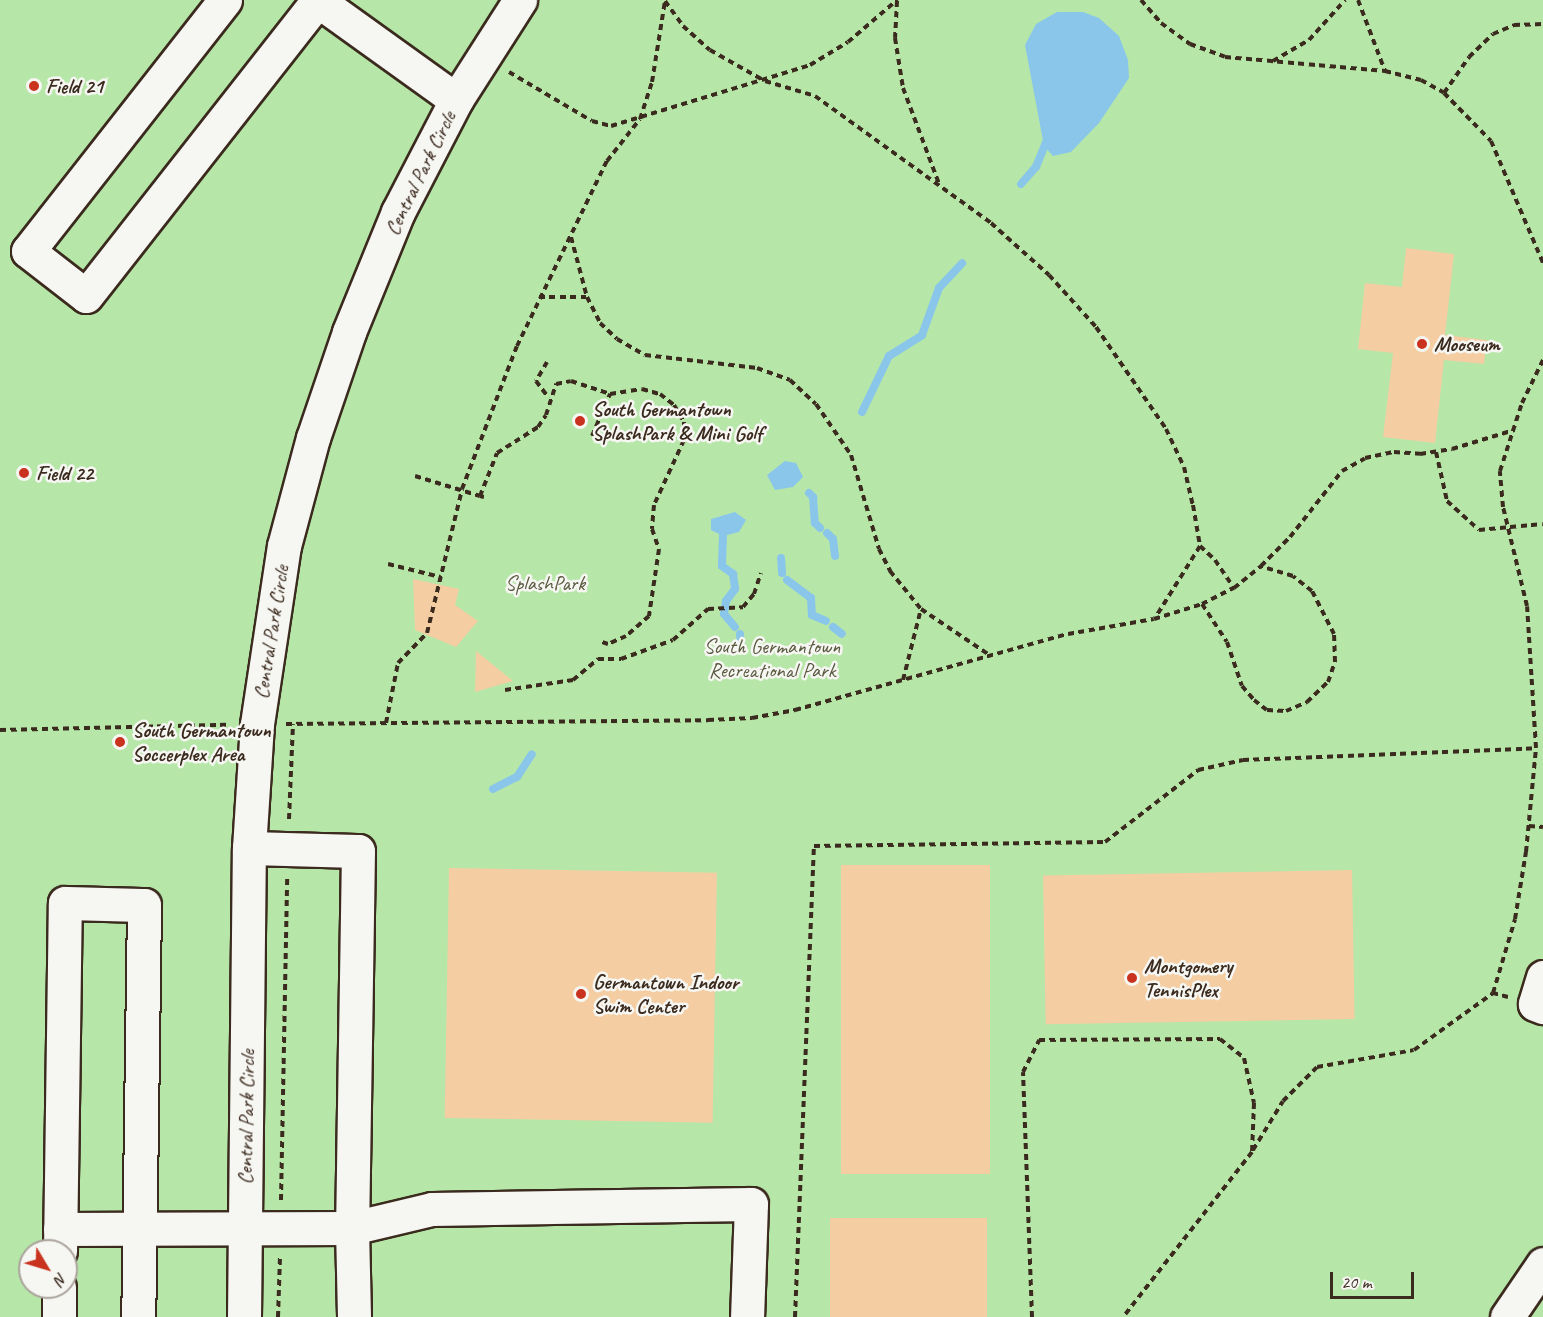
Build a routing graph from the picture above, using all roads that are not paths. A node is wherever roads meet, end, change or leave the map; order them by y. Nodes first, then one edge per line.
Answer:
1 (225, 0) edge
2 (318, 0) edge
3 (520, 0) edge
4 (456, 100) junction
5 (249, 848) junction
6 (352, 1228) junction
7 (140, 1230) junction
8 (245, 1231) junction
9 (60, 1239) edge
10 (68, 1239) edge
11 (1539, 1280) edge
12 (59, 1299) edge
13 (59, 1317) edge
14 (138, 1317) edge
15 (244, 1317) edge
16 (354, 1317) edge
17 (747, 1317) edge
18 (1507, 1317) edge

1 - 2 street
2 - 4 street
3 - 4 street, Central Park Circle
4 - 5 street, Central Park Circle
5 - 6 street
5 - 8 street, Central Park Circle
6 - 8 street
6 - 16 street
6 - 17 street
7 - 8 street
7 - 9 street
7 - 10 street
7 - 14 street
8 - 15 street, Central Park Circle
11 - 18 street
12 - 13 street

